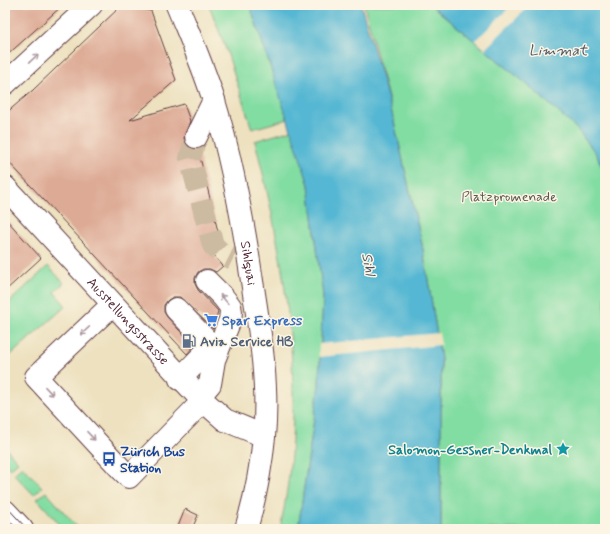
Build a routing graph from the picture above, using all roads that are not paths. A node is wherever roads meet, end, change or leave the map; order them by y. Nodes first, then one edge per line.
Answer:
1 (91, 5) edge
2 (177, 5) edge
3 (5, 84) edge
4 (214, 100) junction
5 (196, 137) tunnel mouth
6 (5, 187) edge
7 (207, 281) dead end
8 (112, 305) junction
9 (176, 309) dead end
10 (180, 379) junction
11 (201, 399) junction
12 (264, 436) junction
13 (5, 511) edge
14 (22, 529) edge
15 (246, 529) edge

3 -> 1 street
2 - 4 street, Sihlquai
4 - 5 street
4 - 12 street, Sihlquai
6 - 8 street, Ausstellungsstrasse
11 -> 7 street
8 - 10 street, Ausstellungsstrasse
8 -> 11 street
9 - 10 street
10 - 11 street, Ausstellungsstrasse
11 - 12 street, Ausstellungsstrasse
12 - 15 street, Sihlquai
13 - 14 street

